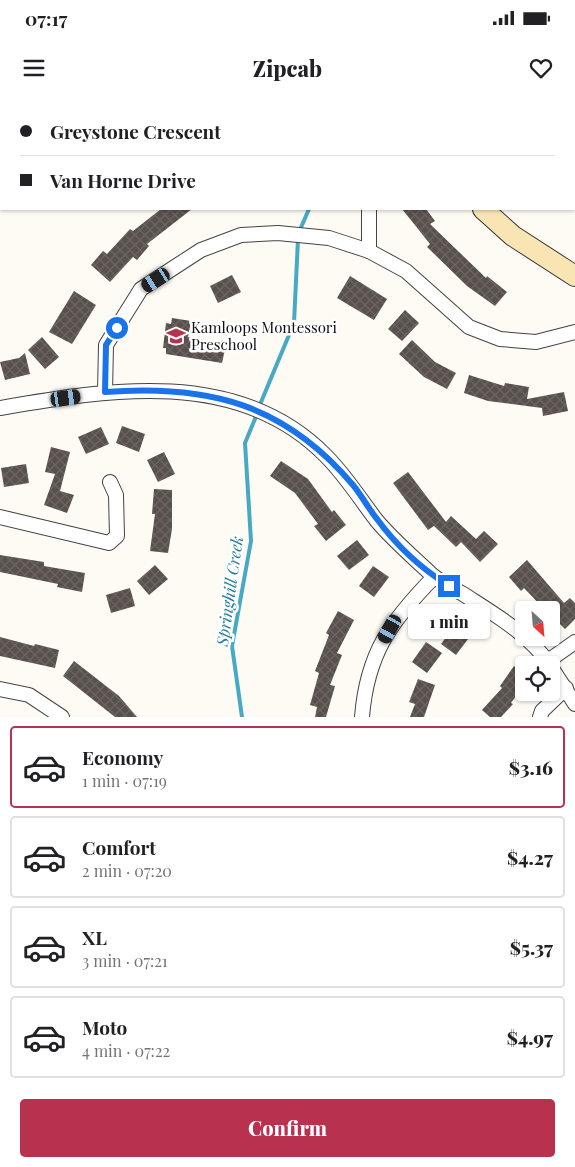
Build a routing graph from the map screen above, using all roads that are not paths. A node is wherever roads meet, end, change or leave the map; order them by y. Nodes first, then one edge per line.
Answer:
1 (369, 210) edge
2 (485, 210) edge
3 (498, 210) edge
4 (369, 251) junction
5 (575, 260) edge
6 (575, 276) edge
7 (575, 332) edge
8 (105, 392) junction
9 (0, 408) edge
10 (110, 482) dead end
11 (0, 518) edge
12 (434, 577) junction
13 (575, 642) edge
14 (542, 656) edge
15 (559, 656) edge
16 (560, 679) edge
17 (566, 688) junction
18 (0, 689) edge
19 (575, 704) edge
20 (62, 717) edge
21 (362, 717) edge
22 (540, 717) edge

1 - 4 street
2 - 6 main road
3 - 5 main road
4 - 7 street
4 - 8 street
8 - 9 street
8 - 12 street
10 - 11 street
12 - 14 street
12 - 21 street
13 - 15 street
16 - 17 street
17 - 19 street
17 - 22 street
18 - 20 street

